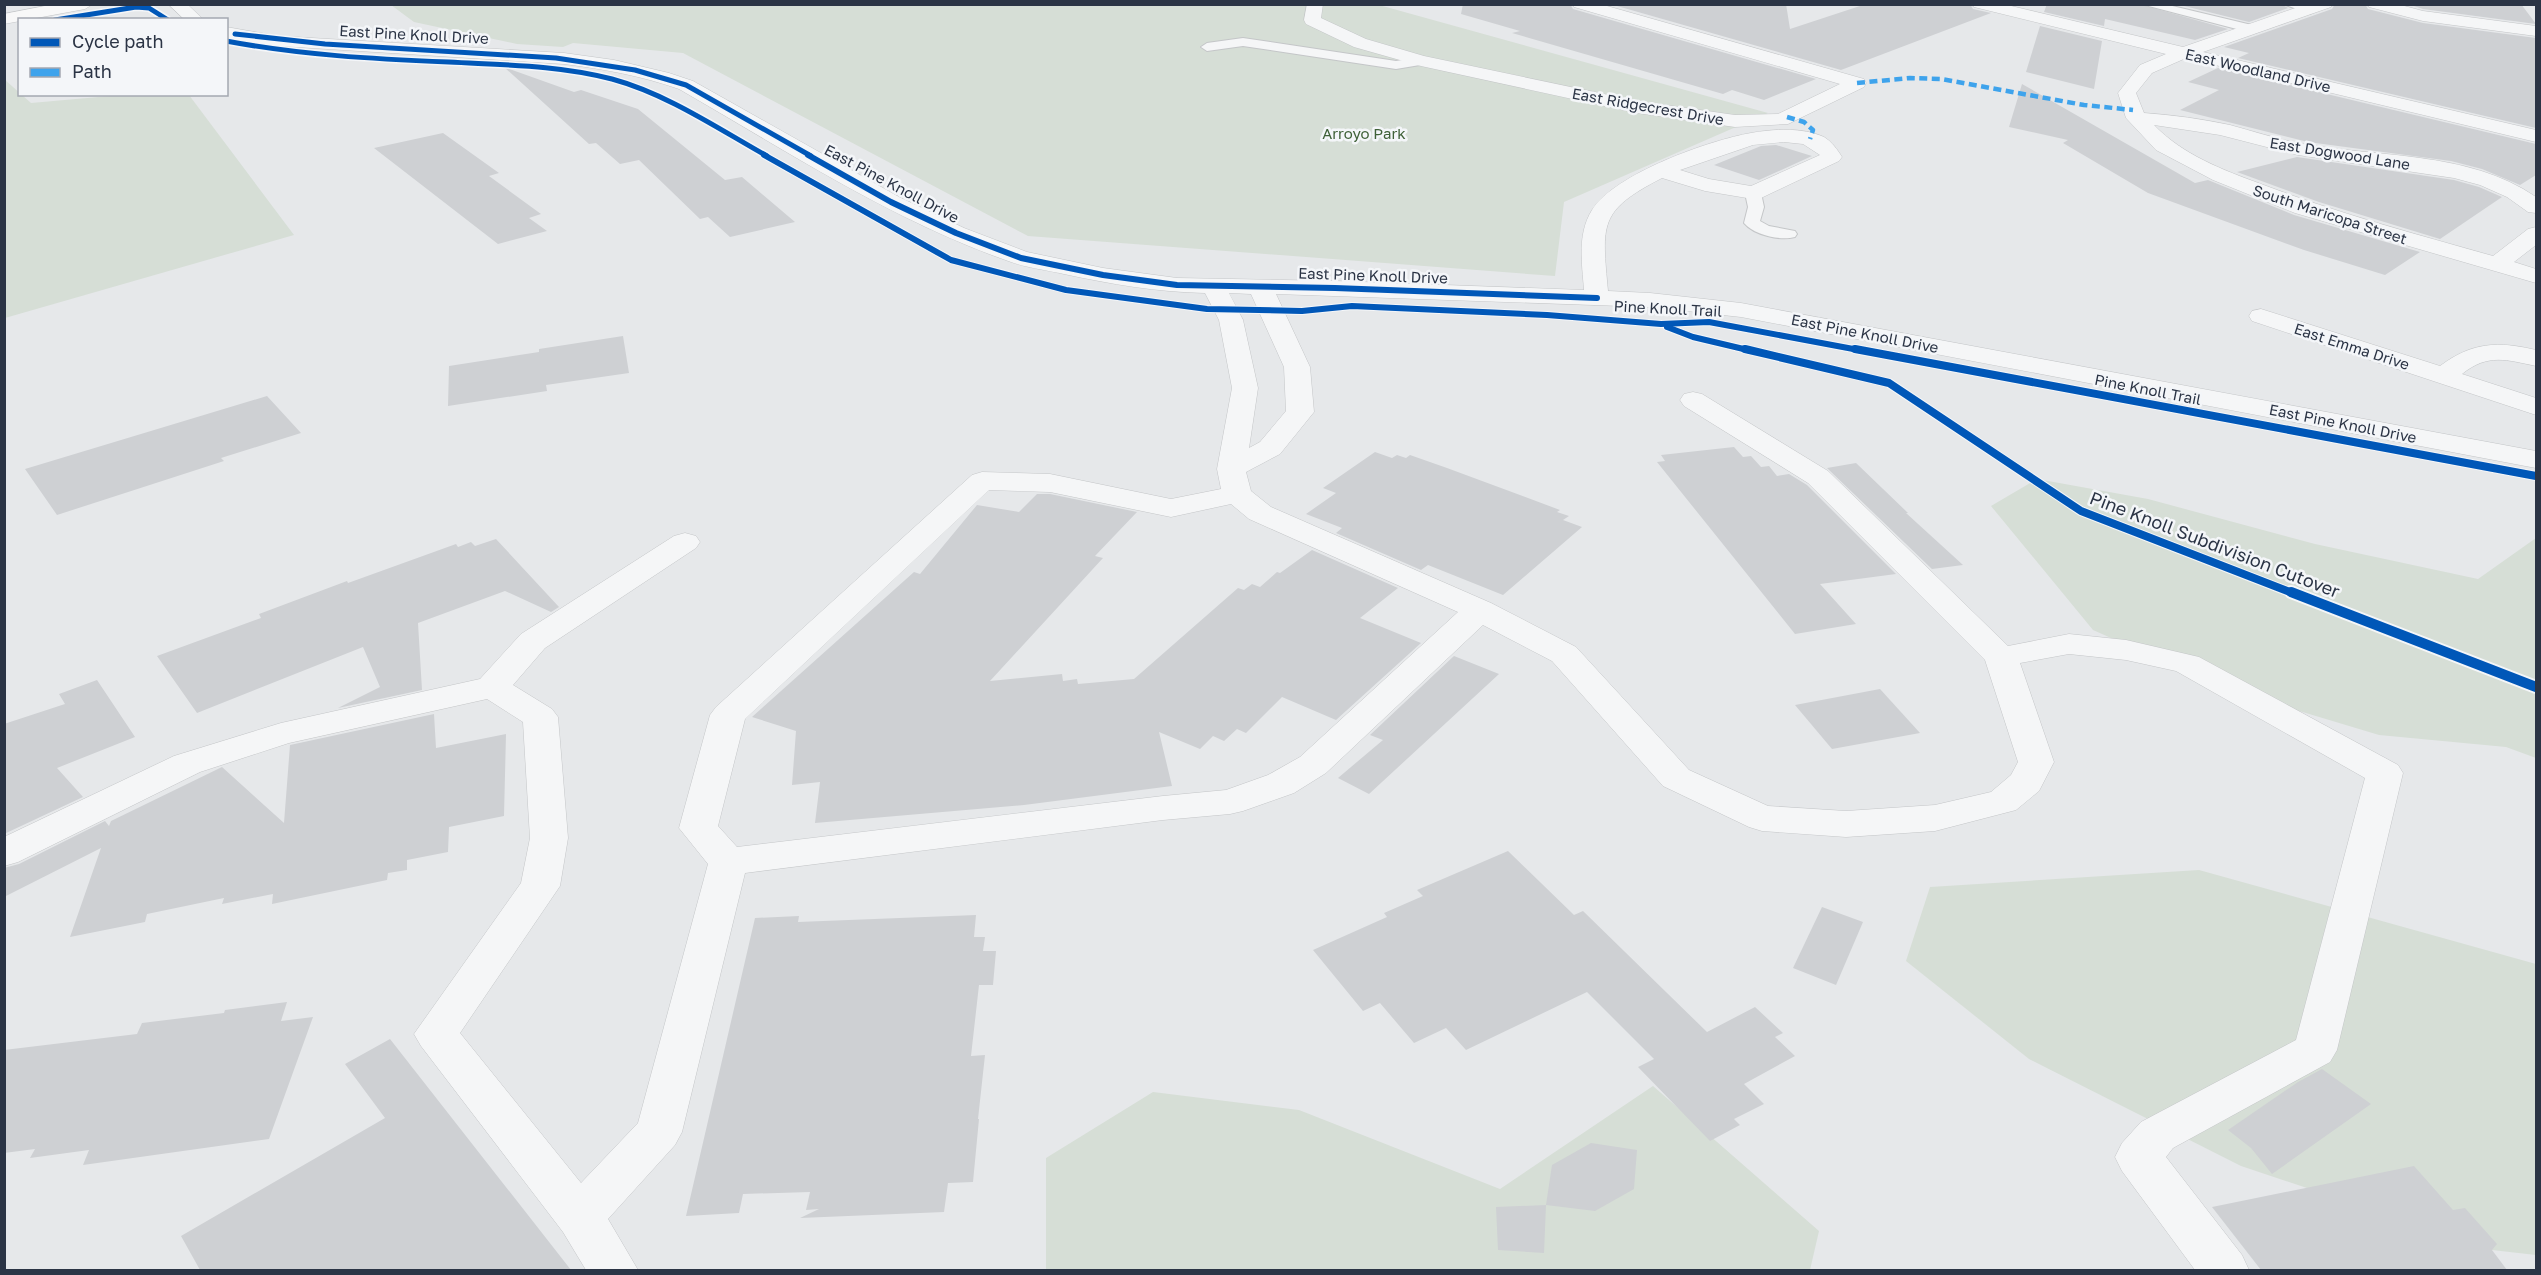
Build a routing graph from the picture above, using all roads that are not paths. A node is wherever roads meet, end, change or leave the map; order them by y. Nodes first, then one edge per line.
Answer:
1 (85, 4) edge
2 (176, 4) edge
3 (1315, 4) edge
4 (1580, 4) edge
5 (1980, 4) edge
6 (2146, 4) edge
7 (2289, 4) edge
8 (2375, 4) edge
9 (2317, 7) edge
10 (194, 18) edge
11 (4, 19) edge
12 (2252, 29) junction
13 (2536, 31) edge
14 (228, 32) edge
15 (1207, 47) dead end
16 (2185, 52) junction
17 (1420, 62) junction
18 (2136, 118) junction
19 (2536, 136) edge
20 (1662, 171) junction
21 (1753, 193) junction
22 (2536, 207) edge
23 (1789, 234) dead end
24 (2536, 234) edge
25 (2497, 264) junction
26 (2536, 276) edge
27 (1213, 286) junction
28 (1260, 286) junction
29 (1597, 298) junction
30 (2261, 316) dead end
31 (2536, 358) edge
32 (2443, 376) junction
33 (1693, 400) dead end
34 (2536, 407) edge
35 (2536, 459) edge
36 (1234, 482) junction
37 (685, 542) dead end
38 (1480, 610) junction
39 (2001, 657) junction
40 (492, 687) junction
41 (4, 853) edge
42 (728, 862) junction
43 (580, 1217) junction
44 (613, 1270) edge
45 (2224, 1270) edge

1 - 11 main road
2 - 10 street
3 - 17 street, East Ridgecrest Drive
4 - 17 street, East Ridgecrest Drive
5 - 16 street, East Woodland Drive
6 - 12 lane
7 - 9 lane
8 - 13 street
9 - 12 street
12 - 16 street
14 - 27 street, East Pine Knoll Drive
15 - 17 lane
16 - 18 street
16 - 19 street, East Woodland Drive
18 - 22 street, East Dogwood Lane
18 - 25 street, South Maricopa Street
20 - 21 street
20 - 21 street
20 - 29 street
21 - 23 lane
24 - 25 street
25 - 26 street, South Maricopa Street
27 - 28 street, East Pine Knoll Drive
27 - 36 street
28 - 29 street, East Pine Knoll Drive
28 - 36 street
29 - 35 street, East Pine Knoll Drive
30 - 32 street, East Emma Drive
31 - 32 street
32 - 34 street, East Emma Drive
33 - 39 street
36 - 38 street
36 - 42 street
37 - 40 street
38 - 39 street
38 - 42 street
39 - 45 street
40 - 41 street
40 - 43 street
42 - 43 street
43 - 44 street

